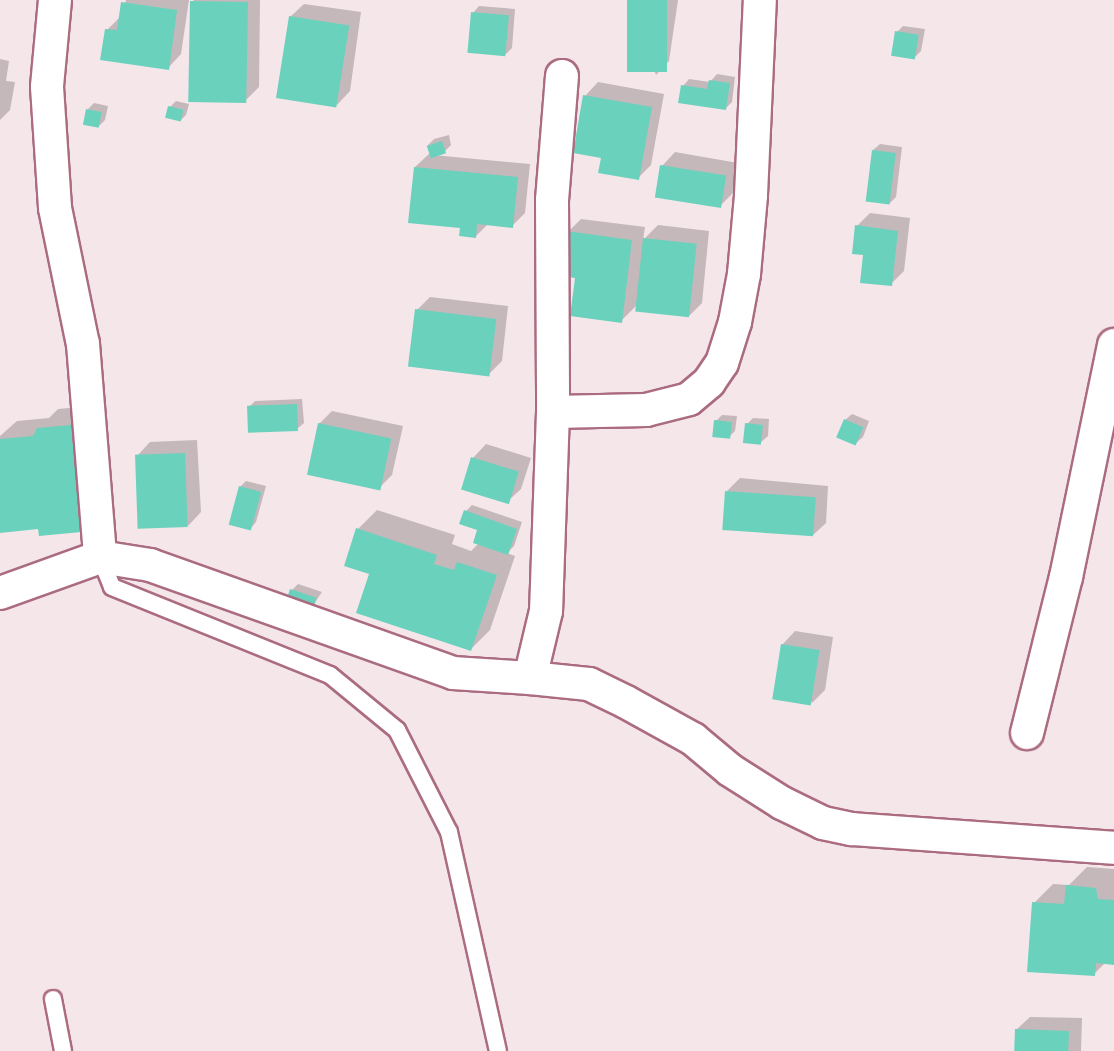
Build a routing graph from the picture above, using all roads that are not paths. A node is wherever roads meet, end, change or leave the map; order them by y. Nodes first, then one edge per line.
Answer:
1 (55, 0) edge
2 (760, 0) edge
3 (562, 76) dead end
4 (1114, 345) edge
5 (553, 412) junction
6 (1107, 414) edge
7 (100, 557) junction
8 (0, 593) edge
9 (530, 678) junction
10 (1027, 733) dead end
11 (1114, 848) edge
12 (53, 999) dead end
13 (63, 1051) edge
14 (498, 1051) edge

1 - 7 street
2 - 5 street
3 - 5 street
4 - 6 street
5 - 9 street
6 - 10 street
7 - 8 street
7 - 9 street
7 - 14 lane
9 - 11 street
12 - 13 lane

